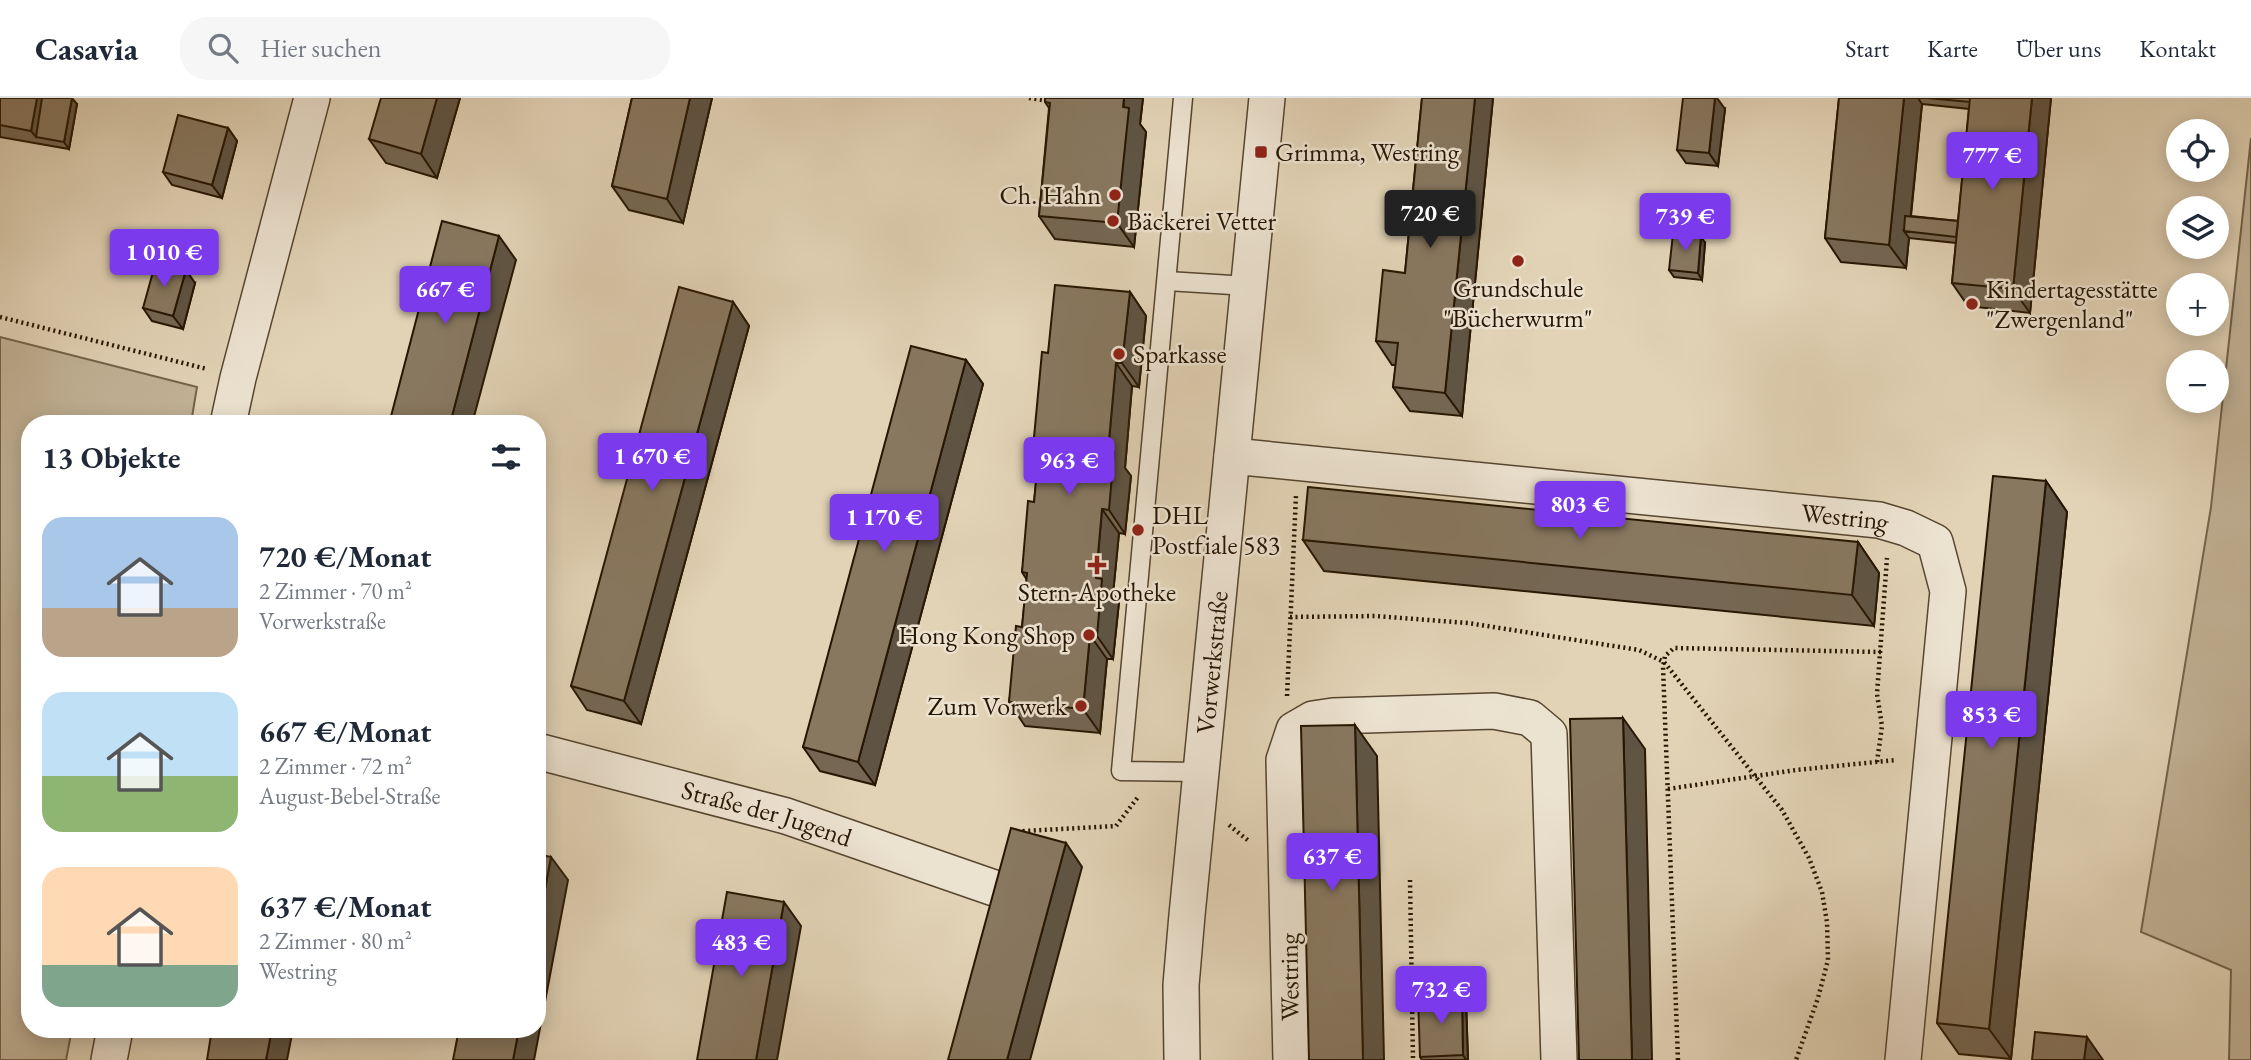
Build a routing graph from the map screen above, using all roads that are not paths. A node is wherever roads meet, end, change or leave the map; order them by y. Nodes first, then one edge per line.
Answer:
1 (312, 98) edge
2 (1183, 98) edge
3 (1267, 98) edge
4 (1167, 281) junction
5 (1248, 286) junction
6 (230, 415) edge
7 (1232, 456) junction
8 (546, 753) edge
9 (1199, 787) junction
10 (994, 888) edge
11 (113, 1038) edge
12 (109, 1060) edge
13 (1182, 1060) edge
14 (1291, 1060) edge
15 (1559, 1060) edge
16 (1903, 1060) edge

1 - 6 street
2 - 4 lane
3 - 5 street, Vorwerkstraße
4 - 5 lane
4 - 9 lane
5 - 7 street, Vorwerkstraße
7 - 9 street, Vorwerkstraße
7 - 16 street, Westring
8 - 10 street, Straße der Jugend
9 - 13 street, Vorwerkstraße
11 - 12 street
14 - 15 street, Westring

